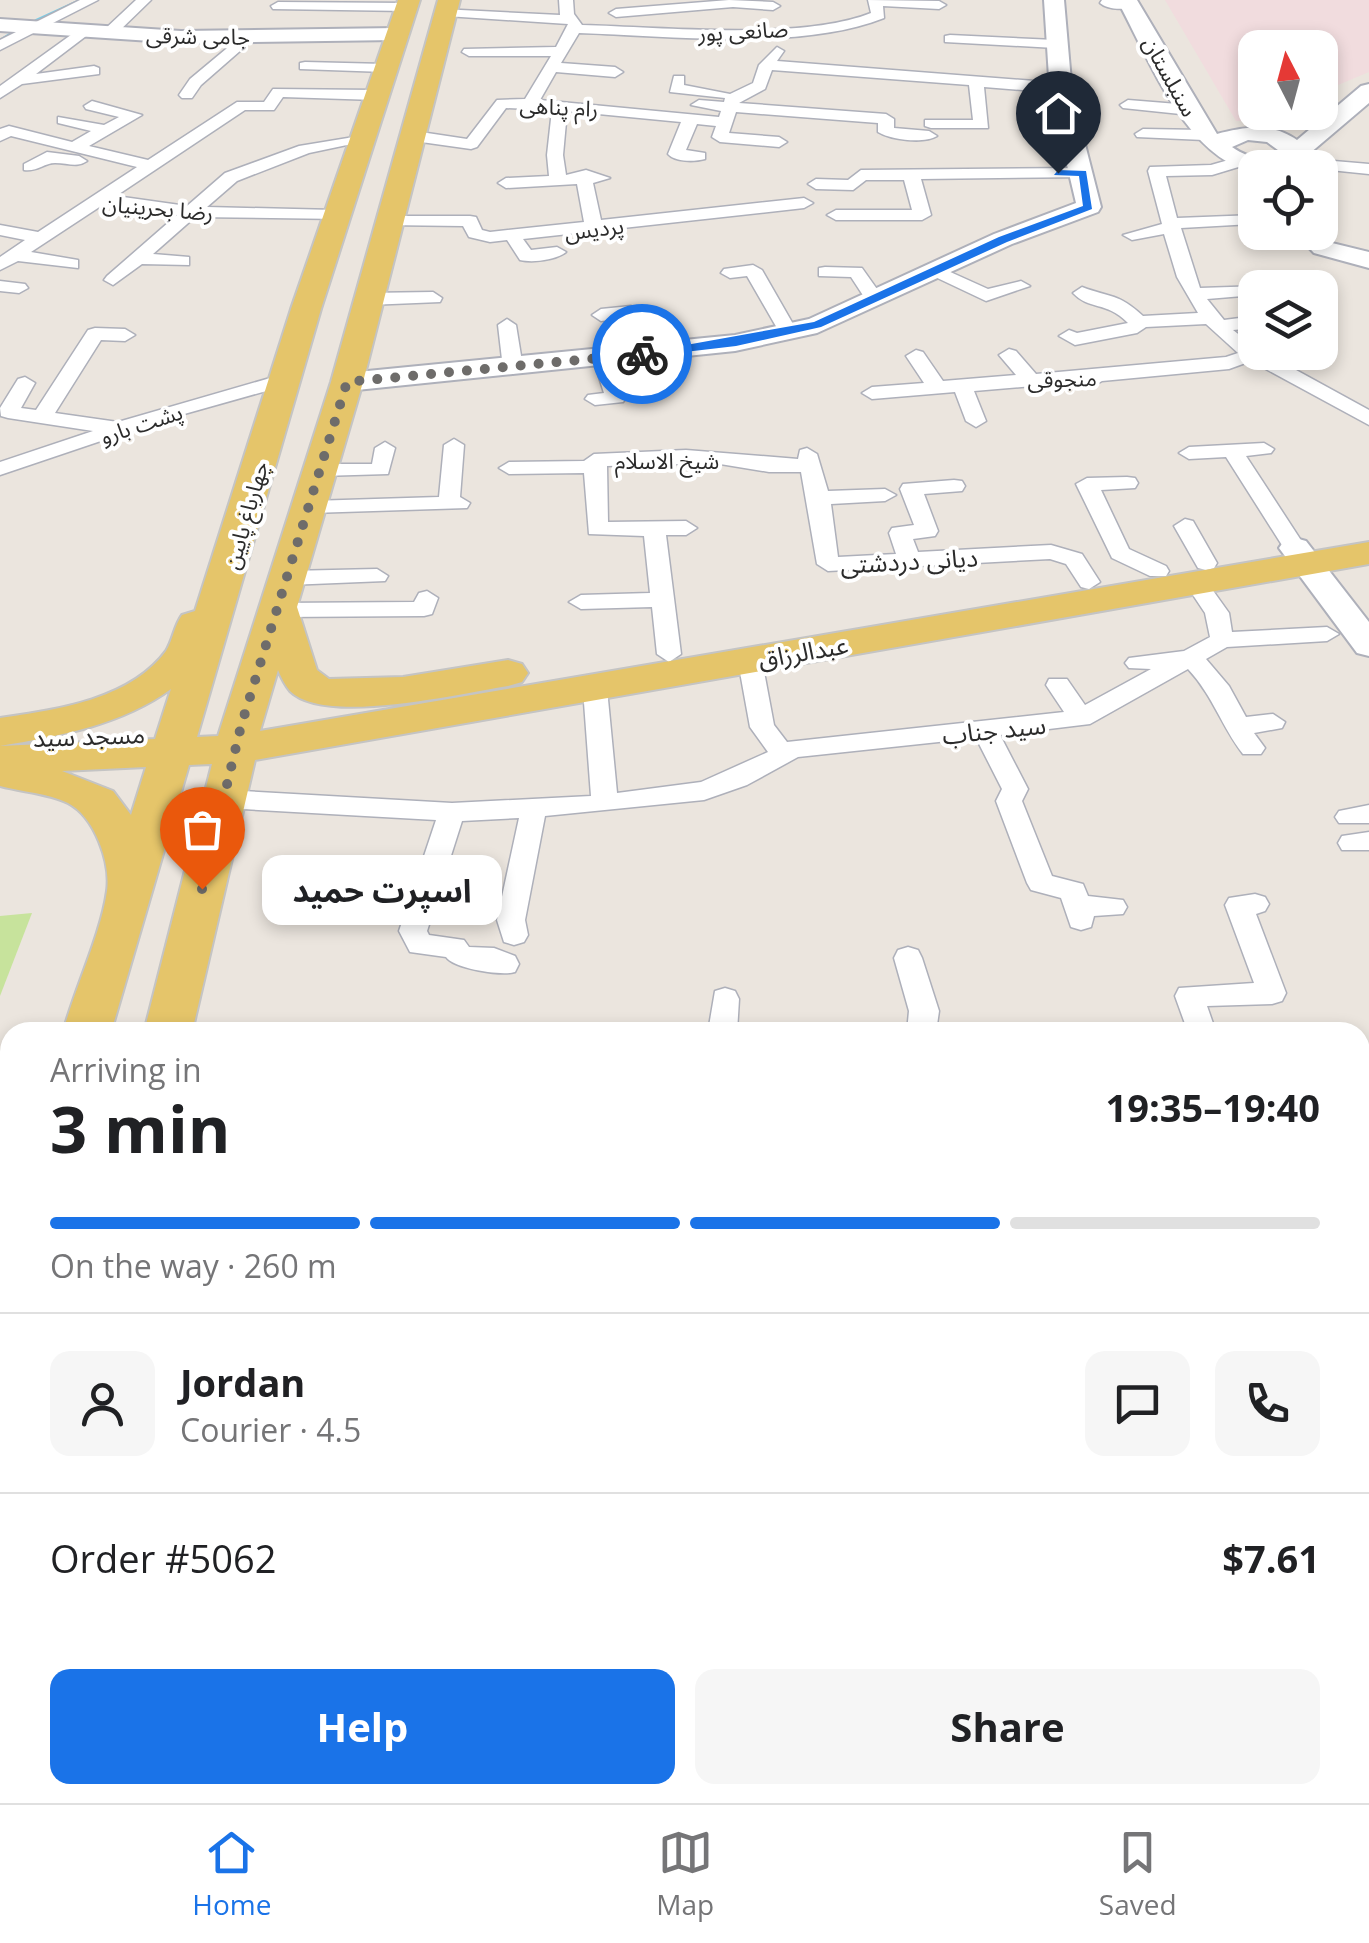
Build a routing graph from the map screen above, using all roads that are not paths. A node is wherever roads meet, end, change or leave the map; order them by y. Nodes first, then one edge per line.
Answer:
1 (55, 0) edge
2 (91, 0) edge
3 (144, 0) edge
4 (566, 0) edge
5 (1054, 0) edge
6 (861, 1) edge
7 (881, 1) edge
8 (1128, 2) edge
9 (732, 3) edge
10 (669, 4) edge
11 (939, 5) dead end
12 (278, 6) dead end
13 (447, 6) edge
14 (492, 6) edge
15 (772, 6) dead end
16 (404, 13) edge
17 (616, 13) dead end
18 (573, 24) junction
19 (33, 28) junction
20 (793, 28) junction
21 (87, 30) junction
22 (2, 32) edge
23 (110, 32) junction
24 (722, 33) junction
25 (482, 36) dead end
26 (248, 37) junction
27 (950, 39) dead end
28 (1055, 44) junction
29 (562, 51) junction
30 (911, 58) dead end
31 (766, 65) junction
32 (305, 66) dead end
33 (553, 67) junction
34 (94, 71) dead end
35 (615, 72) dead end
36 (886, 75) junction
37 (910, 77) junction
38 (976, 81) junction
39 (380, 82) junction
40 (8, 87) edge
41 (1060, 88) junction
42 (187, 95) dead end
43 (884, 95) dead end
44 (686, 99) junction
45 (916, 99) dead end
46 (1364, 103) edge
47 (530, 104) junction
48 (1128, 105) dead end
49 (92, 106) dead end
50 (1190, 110) junction
51 (801, 114) junction
52 (564, 116) junction
53 (727, 116) junction
54 (64, 120) dead end
55 (759, 121) dead end
56 (831, 128) dead end
57 (106, 130) junction
58 (414, 134) junction
59 (1143, 134) dead end
60 (361, 135) junction
61 (0, 136) edge
62 (779, 142) dead end
63 (700, 147) dead end
64 (74, 148) junction
65 (1240, 150) edge
66 (1286, 150) edge
67 (1299, 150) edge
68 (1234, 152) edge
69 (94, 153) junction
70 (148, 165) junction
71 (30, 167) dead end
72 (527, 170) dead end
73 (1338, 170) edge
74 (1016, 173) junction
75 (1083, 173) junction
76 (1365, 173) edge
77 (911, 174) junction
78 (558, 175) junction
79 (506, 184) dead end
80 (816, 184) dead end
81 (1021, 194) dead end
82 (98, 198) junction
83 (804, 203) dead end
84 (193, 212) junction
85 (540, 212) dead end
86 (836, 214) dead end
87 (335, 215) junction
88 (1238, 220) edge
89 (391, 222) junction
90 (1173, 225) junction
91 (595, 228) junction
92 (0, 230) edge
93 (534, 234) junction
94 (1132, 235) dead end
95 (513, 236) junction
96 (40, 238) junction
97 (1331, 250) edge
98 (557, 252) dead end
99 (140, 259) junction
100 (8, 260) edge
101 (1369, 260) edge
102 (182, 261) dead end
103 (72, 264) dead end
104 (938, 271) junction
105 (730, 272) dead end
106 (825, 272) dead end
107 (113, 280) dead end
108 (1021, 286) dead end
109 (1238, 291) edge
110 (1082, 293) dead end
111 (1194, 294) junction
112 (432, 298) dead end
113 (368, 299) junction
114 (874, 299) junction
115 (601, 315) dead end
116 (1138, 322) junction
117 (1238, 322) edge
118 (1214, 323) junction
119 (507, 325) dead end
120 (788, 331) junction
121 (125, 335) dead end
122 (1069, 336) dead end
123 (1238, 345) edge
124 (651, 352) junction
125 (916, 356) dead end
126 (603, 358) junction
127 (1238, 359) edge
128 (288, 367) junction
129 (351, 368) junction
130 (514, 368) junction
131 (1278, 370) edge
132 (989, 373) junction
133 (26, 383) dead end
134 (937, 387) junction
135 (887, 396) dead end
136 (595, 399) dead end
137 (1365, 414) edge
138 (42, 418) junction
139 (976, 421) dead end
140 (120, 429) junction
141 (454, 446) dead end
142 (385, 448) dead end
143 (1232, 450) junction
144 (1264, 450) dead end
145 (1190, 453) dead end
146 (808, 460) joint
147 (596, 467) junction
148 (509, 468) dead end
149 (0, 470) edge
150 (321, 470) junction
151 (1127, 483) dead end
152 (954, 486) dead end
153 (884, 495) dead end
154 (819, 498) junction
155 (310, 507) junction
156 (245, 518) junction
157 (1185, 526) dead end
158 (686, 528) dead end
159 (654, 530) junction
160 (1369, 535) edge
161 (1369, 553) edge
162 (1301, 556) junction
163 (910, 560) junction
164 (1158, 571) junction
165 (1201, 573) junction
166 (378, 576) dead end
167 (1089, 582) junction
168 (284, 594) junction
169 (428, 598) dead end
170 (663, 600) junction
171 (581, 602) dead end
172 (1327, 634) dead end
173 (1222, 640) junction
174 (1369, 645) edge
175 (669, 654) junction
176 (1191, 658) junction
177 (629, 661) junction
178 (750, 661) junction
179 (1137, 663) dead end
180 (1058, 684) dead end
181 (596, 689) junction
182 (1081, 718) junction
183 (1273, 722) dead end
184 (1235, 727) junction
185 (985, 730) junction
186 (0, 735) edge
187 (318, 736) junction
188 (239, 738) junction
189 (175, 742) junction
190 (1252, 748) dead end
191 (783, 754) junction
192 (0, 760) edge
193 (0, 774) edge
194 (244, 800) junction
195 (605, 804) junction
196 (534, 808) junction
197 (452, 812) junction
198 (216, 842) junction
199 (129, 888) junction
200 (1255, 904) dead end
201 (1113, 906) dead end
202 (514, 934) dead end
203 (109, 957) junction
204 (908, 958) dead end
205 (185, 959) junction
206 (506, 964) dead end
207 (726, 998) dead end
208 (90, 1022) edge
209 (170, 1022) edge
210 (723, 1022) edge
211 (923, 1022) edge
212 (1198, 1022) edge

1 - 22 street
2 - 19 street
3 - 23 street
4 - 18 street
5 - 28 street
6 - 7 street
7 - 11 street
7 - 20 street, صانعی پور
8 - 50 street, سنبلستان
8 - 68 street, سنبلستان
9 - 10 street
9 - 15 street
9 - 24 street
10 - 17 street
12 - 16 street
13 - 14 street, صانعی پور
13 - 58 main road
14 - 18 street, صانعی پور
16 - 26 street, جامی شرقی
16 - 39 main road, چهارباغ پایین
18 - 24 street, صانعی پور
18 - 29 street
19 - 21 street, جامی شرقی
19 - 22 street, جامی شرقی
20 - 24 street, صانعی پور
20 - 31 street
21 - 23 street, جامی شرقی
21 - 40 street
23 - 26 street, جامی شرقی
25 - 29 street
26 - 42 street
27 - 28 street
28 - 41 street
29 - 33 street
30 - 37 street
31 - 36 street
31 - 53 street
32 - 39 street
33 - 35 street
33 - 47 street
34 - 40 street
36 - 37 street
36 - 43 street
37 - 38 street
37 - 45 street
38 - 41 street
38 - 51 street
39 - 60 main road, چهارباغ پایین
39 - 70 street
41 - 75 street
44 - 52 street, رام پناهی
44 - 53 street, رام پناهی
44 - 53 street
44 - 63 street
46 - 67 street
47 - 52 street, رام پناهی
47 - 58 street, رام پناهی
48 - 50 street
49 - 57 street
50 - 68 street, سنبلستان
51 - 53 street
51 - 56 street
52 - 78 street
53 - 55 street
53 - 62 street
54 - 57 street
57 - 64 street
58 - 60 main road
58 - 89 main road
59 - 68 street
60 - 84 street
60 - 87 main road, چهارباغ پایین
61 - 64 street
64 - 69 street
65 - 66 street
68 - 90 street
69 - 70 street
69 - 71 street
70 - 82 street
72 - 78 street
73 - 76 street
74 - 75 street
74 - 77 street
74 - 81 street
75 - 104 street
77 - 80 street
77 - 86 street
78 - 79 street
78 - 91 street
82 - 84 street, رضا بحرینیان
82 - 96 street, رضا بحرینیان
83 - 91 street, پردیس
84 - 87 street, رضا بحرینیان
84 - 99 street
85 - 93 street
87 - 128 main road, چهارباغ پایین
88 - 90 street
89 - 95 street, پردیس
89 - 113 main road
90 - 94 street
90 - 111 street
91 - 93 street, پردیس
92 - 96 street
93 - 95 street, پردیس
95 - 98 street
96 - 100 street, رضا بحرینیان
97 - 101 street
99 - 102 street
99 - 107 street
100 - 103 street
104 - 108 street
104 - 114 street
105 - 120 street
106 - 114 street
109 - 111 street
110 - 116 street
111 - 118 street
112 - 113 street
113 - 129 main road
114 - 120 street
115 - 124 street
116 - 118 street
116 - 122 street
117 - 118 street
118 - 123 street
119 - 130 street
120 - 124 street
121 - 138 street
124 - 126 street
125 - 134 street
126 - 130 street
126 - 136 street
127 - 132 street, منجوقی
128 - 129 main road
128 - 140 street, پشت بارو
128 - 156 main road, چهارباغ پایین
129 - 130 street
129 - 150 main road
131 - 137 street
132 - 134 street, منجوقی
132 - 139 street
133 - 138 street
134 - 135 street, منجوقی
138 - 140 street
140 - 149 street, پشت بارو
141 - 155 street
142 - 150 street
143 - 144 street
143 - 145 street
143 - 162 street
146 - 147 street, شیخ الاسلام
146 - 154 street, دیانی دردشتی
147 - 148 street
147 - 159 street, شیخ الاسلام
150 - 155 main road
151 - 164 street
152 - 163 street
153 - 154 street
154 - 163 street, دیانی دردشتی
155 - 168 main road
156 - 186 main road
156 - 189 main road, چهارباغ پایین
157 - 165 street
158 - 159 street
159 - 170 street
160 - 162 main road, عبدالرزاق
161 - 162 main road, عبدالرزاق
162 - 165 main road, عبدالرزاق
162 - 174 street
163 - 167 street, دیانی دردشتی
164 - 165 main road, عبدالرزاق
164 - 167 main road, عبدالرزاق
165 - 173 street
165 - 178 main road, عبدالرزاق
166 - 168 street
167 - 175 main road, عبدالرزاق
168 - 169 street
168 - 177 main road
168 - 188 main road
170 - 171 street
170 - 175 street
172 - 173 street
173 - 176 street, سید جناب
175 - 177 main road, عبدالرزاق
176 - 179 street
176 - 182 street, سید جناب
176 - 184 street
177 - 188 main road, عبدالرزاق
178 - 181 main road, عبدالرزاق
178 - 191 street
180 - 182 street
181 - 187 main road, عبدالرزاق
181 - 195 street
182 - 185 street, سید جناب
183 - 184 street
184 - 190 street
185 - 191 street, سید جناب
185 - 201 street
186 - 189 main road, مسجد سید
187 - 188 main road, عبدالرزاق
187 - 194 main road
188 - 189 main road
188 - 198 main road
189 - 192 main road, مسجد سید
189 - 199 main road, چهارباغ پایین
191 - 195 street, سید جناب
193 - 199 main road
194 - 197 street
194 - 198 main road
195 - 196 street
196 - 197 street
196 - 202 street
197 - 206 street
198 - 205 main road
199 - 203 main road, چهارباغ پایین
200 - 212 street
203 - 205 main road
203 - 208 main road, چهارباغ پایین
204 - 211 street
205 - 209 main road
207 - 210 street

